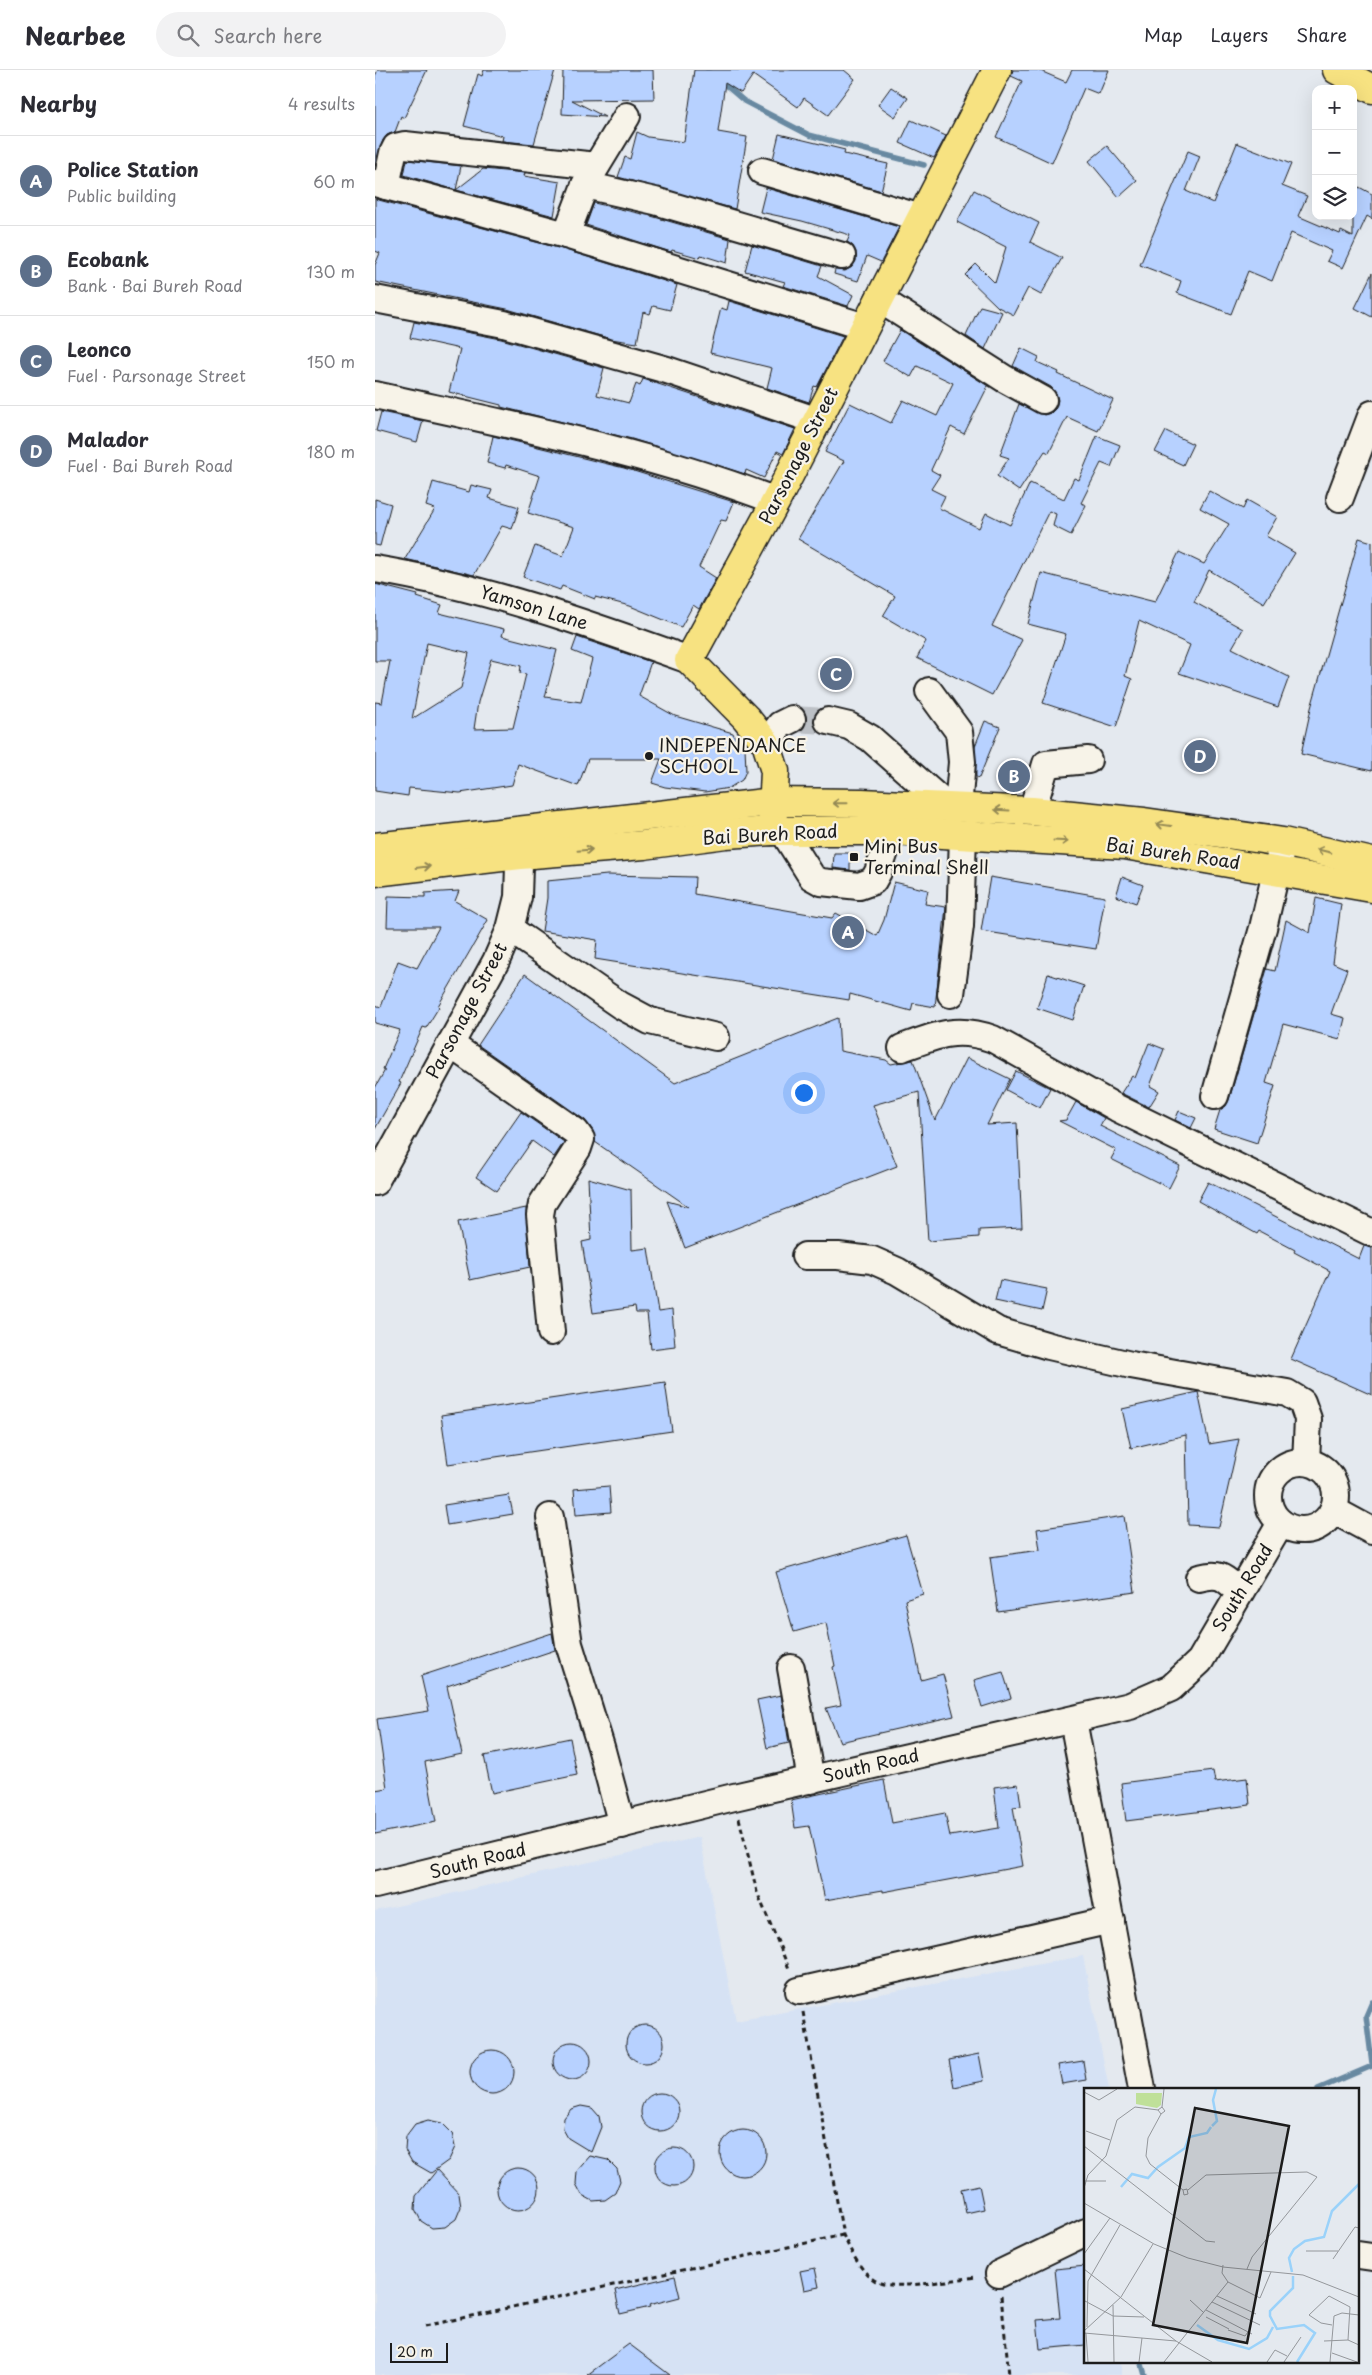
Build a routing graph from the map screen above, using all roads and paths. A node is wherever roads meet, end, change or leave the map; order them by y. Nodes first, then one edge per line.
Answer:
1 (997, 70) edge
2 (1337, 70) edge
3 (1372, 88) edge
4 (627, 116) dead end
5 (762, 171) dead end
6 (591, 175) junction
7 (381, 184) edge
8 (921, 218) junction
9 (566, 234) junction
10 (842, 256) dead end
11 (375, 299) edge
12 (879, 299) junction
13 (865, 327) junction
14 (375, 395) edge
15 (1043, 400) dead end
16 (1372, 414) edge
17 (818, 421) junction
18 (1340, 498) dead end
19 (776, 502) junction
20 (375, 569) edge
21 (689, 660) junction
22 (929, 691) dead end
23 (792, 719) tunnel mouth
24 (828, 721) tunnel mouth
25 (766, 743) junction
26 (1088, 760) dead end
27 (772, 802) junction
28 (953, 808) junction
29 (1032, 811) junction
30 (777, 831) junction
31 (892, 831) junction
32 (963, 835) junction
33 (520, 842) junction
34 (1283, 842) junction
35 (375, 847) edge
36 (1372, 862) edge
37 (1276, 870) junction
38 (375, 872) edge
39 (1372, 888) edge
40 (510, 929) junction
41 (951, 994) dead end
42 (716, 1037) dead end
43 (451, 1044) junction
44 (902, 1048) dead end
45 (1215, 1096) dead end
46 (375, 1182) edge
47 (1372, 1233) edge
48 (805, 1256) dead end
49 (551, 1332) dead end
50 (1306, 1462) junction
51 (1333, 1510) junction
52 (550, 1517) dead end
53 (1281, 1523) junction
54 (1372, 1531) edge
55 (1199, 1578) dead end
56 (1239, 1592) junction
57 (791, 1668) dead end
58 (1073, 1720) junction
59 (811, 1780) junction
60 (734, 1797) junction
61 (622, 1825) junction
62 (375, 1885) edge
63 (1111, 1920) junction
64 (799, 1991) junction
65 (1142, 2088) edge
66 (1084, 2233) edge
67 (843, 2235) junction
68 (1359, 2255) edge
69 (1372, 2257) edge
70 (999, 2274) junction
71 (425, 2326) dead end
72 (1009, 2375) edge

1 - 8 main road, Parsonage Street
2 - 3 main road
4 - 6 street
5 - 8 street
6 - 7 street
6 - 9 street
6 - 10 street
7 - 9 street
8 - 12 main road, Parsonage Street
9 - 13 street
11 - 17 street
12 - 13 main road, Parsonage Street
12 - 15 street
13 - 17 main road, Parsonage Street
14 - 19 street
16 - 18 street
17 - 19 main road, Parsonage Street
19 - 21 main road, Parsonage Street
20 - 21 street, Yamson Lane
21 - 25 main road
22 - 28 street
23 - 25 street
24 - 28 street
25 - 27 main road
26 - 29 street
28 -> 27 main road
27 - 30 main road
27 - 33 main road
29 -> 28 main road
34 -> 29 main road
30 - 31 main road, Bai Bureh Road
30 - 31 street
33 -> 30 main road, Bai Bureh Road
31 - 32 main road, Bai Bureh Road
32 -> 37 main road, Bai Bureh Road
32 - 41 street
33 - 35 main road
38 -> 33 main road, Bai Bureh Road
33 - 40 street, Parsonage Street
36 -> 34 main road
34 - 37 street
37 - 39 main road, Bai Bureh Road
37 - 45 street
40 - 42 street
40 - 43 street, Parsonage Street
43 - 46 street, Parsonage Street
43 - 49 street
44 - 47 street
48 - 50 street
50 - 51 street
50 - 53 street
51 - 53 street
51 - 54 street
52 - 61 street
53 - 56 street, South Road
55 - 56 street
56 - 58 street, South Road
57 - 59 street
58 - 59 street, South Road
58 - 63 street
59 - 60 street, South Road
60 - 61 street, South Road
60 - 64 path
61 - 62 street, South Road
63 - 64 street
63 - 65 street
64 - 67 path
66 - 70 street
67 - 70 path
67 - 71 path
68 - 69 street
70 - 72 path

